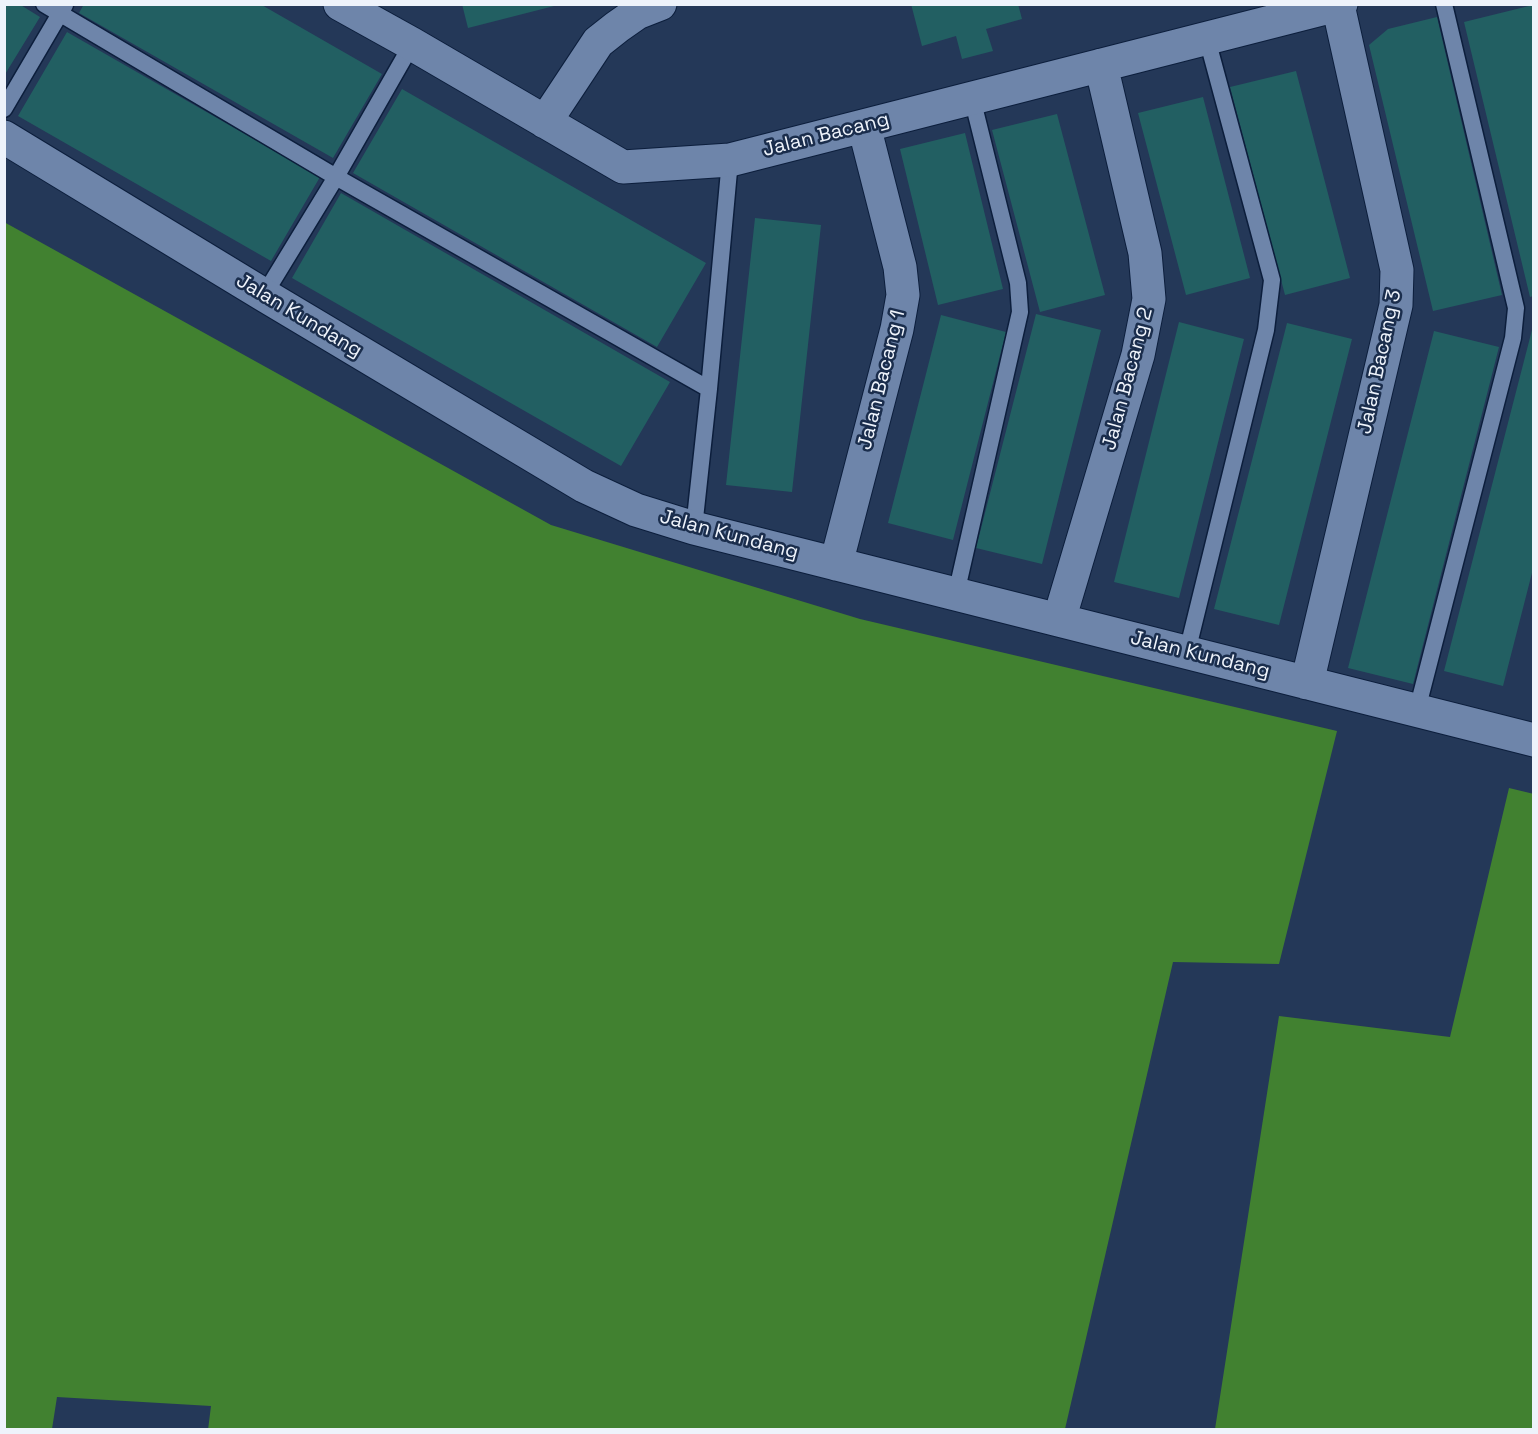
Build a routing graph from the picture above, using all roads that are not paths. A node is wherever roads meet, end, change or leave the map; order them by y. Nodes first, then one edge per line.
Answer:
1 (44, 4) edge
2 (340, 4) edge
3 (660, 4) edge
4 (1444, 4) edge
5 (1340, 5) edge
6 (63, 9) edge
7 (1207, 39) junction
8 (412, 44) junction
9 (1101, 65) junction
10 (972, 98) junction
11 (4, 109) edge
12 (545, 122) junction
13 (864, 126) junction
14 (4, 137) edge
15 (730, 160) junction
16 (336, 177) junction
17 (264, 295) junction
18 (709, 389) junction
19 (694, 528) junction
20 (836, 564) junction
21 (956, 594) junction
22 (1059, 620) junction
23 (1187, 652) junction
24 (1307, 682) junction
25 (1417, 710) junction
26 (1533, 740) edge

1 - 6 lane
2 - 8 street, Jalan Bacang
3 - 12 street
4 - 25 lane
5 - 7 street, Jalan Bacang
5 - 24 street, Jalan Bacang 3
6 - 11 lane
6 - 16 lane
7 - 9 street, Jalan Bacang
7 - 23 lane
8 - 12 street, Jalan Bacang
8 - 16 lane
9 - 10 street, Jalan Bacang
9 - 22 street, Jalan Bacang 2
10 - 13 street, Jalan Bacang
10 - 21 lane
12 - 15 street, Jalan Bacang
13 - 15 street, Jalan Bacang
13 - 20 street, Jalan Bacang 1
14 - 17 street, Jalan Kundang
15 - 18 lane
16 - 17 lane
16 - 18 lane
17 - 19 street, Jalan Kundang
18 - 19 lane
19 - 20 street, Jalan Kundang
20 - 21 street, Jalan Kundang
21 - 22 street, Jalan Kundang
22 - 23 street, Jalan Kundang
23 - 24 street, Jalan Kundang
24 - 25 street, Jalan Kundang
25 - 26 street, Jalan Kundang

